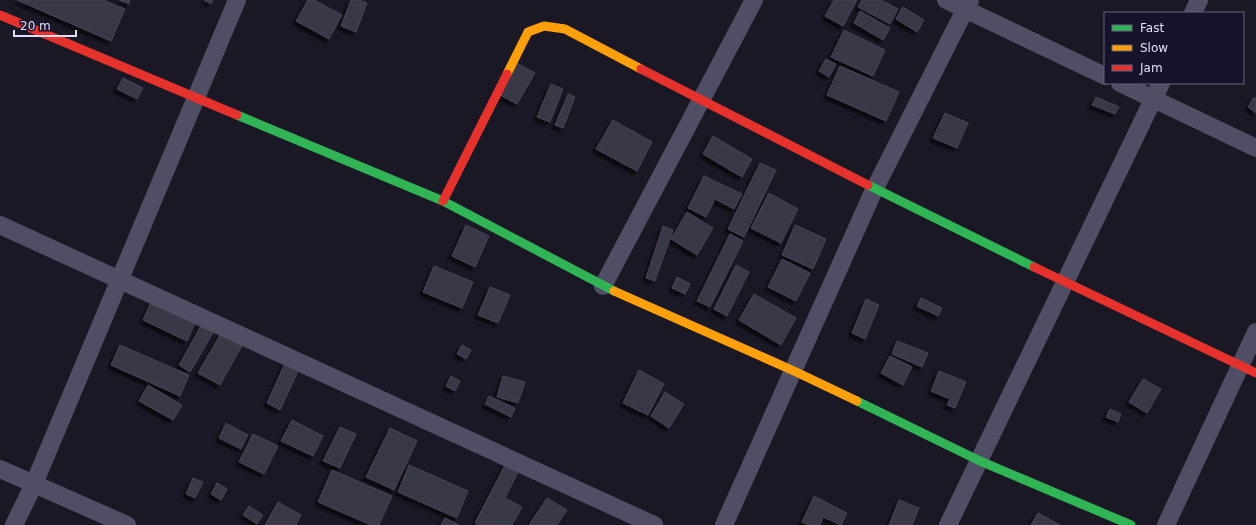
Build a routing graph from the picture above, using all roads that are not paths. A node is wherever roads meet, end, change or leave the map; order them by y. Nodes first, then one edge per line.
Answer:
1 (237, 0) edge
2 (754, 0) edge
3 (946, 0) edge
4 (1199, 0) edge
5 (967, 5) edge
6 (1193, 12) edge
7 (0, 16) edge
8 (1104, 75) edge
9 (1125, 84) edge
10 (1158, 91) edge
11 (196, 99) junction
12 (702, 100) junction
13 (1256, 148) edge
14 (874, 190) junction
15 (443, 201) junction
16 (0, 225) edge
17 (120, 280) junction
18 (1064, 283) junction
19 (603, 286) junction
20 (1256, 332) edge
21 (1240, 365) junction
22 (794, 371) junction
23 (1256, 372) edge
24 (980, 461) junction
25 (0, 469) edge
26 (34, 484) junction
27 (14, 525) edge
28 (127, 525) edge
29 (654, 525) edge
30 (724, 525) edge
31 (948, 525) edge
32 (1131, 525) edge
33 (1166, 525) edge

1 - 11 street
2 - 12 street
3 - 5 street
4 - 6 street
5 - 8 street
5 - 14 street
7 - 11 street
9 - 10 street
10 - 13 street
10 - 18 street
11 - 15 street
11 - 17 street
12 - 14 street
12 - 15 street
12 - 19 street
14 - 18 street
14 - 22 street
15 - 19 street
16 - 17 street
17 - 26 street
17 - 29 street
18 - 21 street
18 - 24 street
19 - 22 street
20 - 21 street
21 - 23 street
21 - 33 street
22 - 24 street
22 - 30 street
24 - 31 street
24 - 32 street
25 - 26 street
26 - 27 street
26 - 28 street

